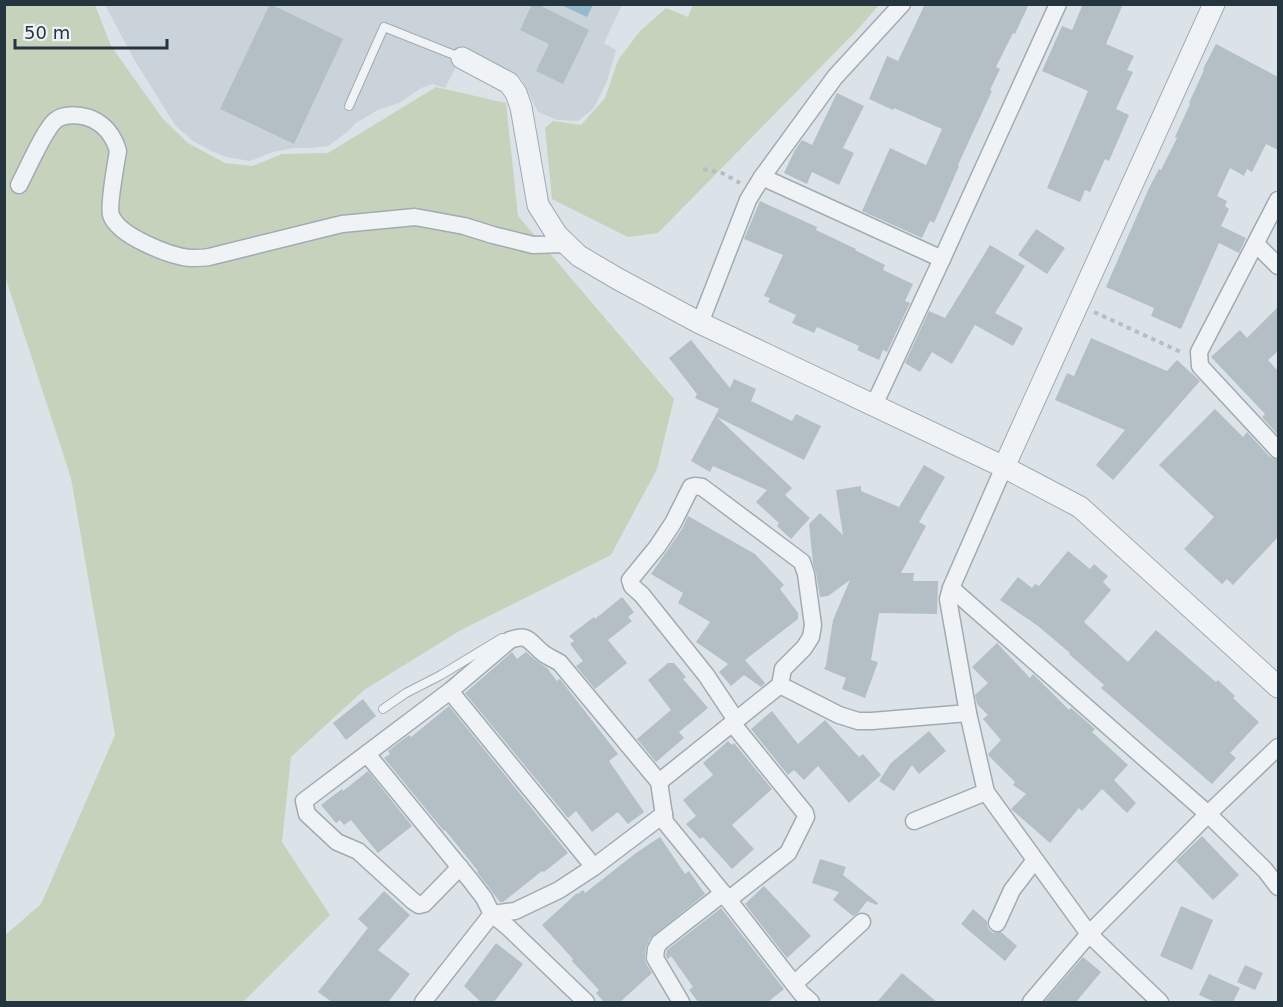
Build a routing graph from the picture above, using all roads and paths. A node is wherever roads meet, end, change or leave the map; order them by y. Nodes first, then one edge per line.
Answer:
1 (902, 4) edge
2 (1058, 4) edge
3 (1214, 4) edge
4 (462, 58) joint
5 (350, 106) dead end
6 (703, 169) dead end
7 (758, 183) junction
8 (20, 185) dead end
9 (1278, 200) edge
10 (567, 244) junction
11 (1256, 244) junction
12 (942, 259) junction
13 (1278, 266) edge
14 (1088, 310) dead end
15 (700, 323) junction
16 (1200, 360) junction
17 (874, 405) junction
18 (1278, 450) edge
19 (1004, 467) junction
20 (951, 588) junction
21 (510, 640) junction
22 (780, 684) junction
23 (1278, 687) edge
24 (450, 692) junction
25 (382, 710) dead end
26 (968, 713) junction
27 (734, 722) junction
28 (1278, 747) edge
29 (367, 754) junction
30 (659, 782) junction
31 (986, 792) junction
32 (664, 814) junction
33 (1208, 814) junction
34 (914, 821) dead end
35 (1035, 860) junction
36 (460, 867) junction
37 (594, 867) junction
38 (1278, 887) edge
39 (725, 896) junction
40 (492, 914) junction
41 (862, 922) dead end
42 (997, 922) dead end
43 (1089, 934) junction
44 (799, 995) edge
45 (423, 1002) edge
46 (586, 1002) edge
47 (681, 1002) edge
48 (1030, 1002) edge
49 (1160, 1002) edge

1 - 7 street
2 - 12 street
3 - 19 street
4 - 5 lane
4 - 10 street
6 - 7 path
7 - 12 street
7 - 15 street
8 - 10 street
9 - 11 street
10 - 15 street
11 - 13 street
11 - 16 street
12 - 17 street
14 - 16 path
15 - 17 street
16 - 18 street
17 - 19 street
19 - 20 street
19 - 23 street
20 - 26 street
20 - 33 street
21 - 24 street
21 - 25 lane
21 - 30 street
22 - 26 street
22 - 27 street
22 - 27 street
24 - 29 street
24 - 37 street
26 - 31 street
27 - 30 street
27 - 39 street
28 - 33 street
29 - 36 street
29 - 36 street
30 - 32 street
31 - 34 street
31 - 35 street
32 - 37 street
32 - 39 street
33 - 38 street
33 - 43 street
35 - 42 street
35 - 43 street
36 - 40 street
37 - 40 street
39 - 44 street
39 - 47 street
40 - 45 street
40 - 46 street
41 - 44 street
43 - 48 street
43 - 49 street

